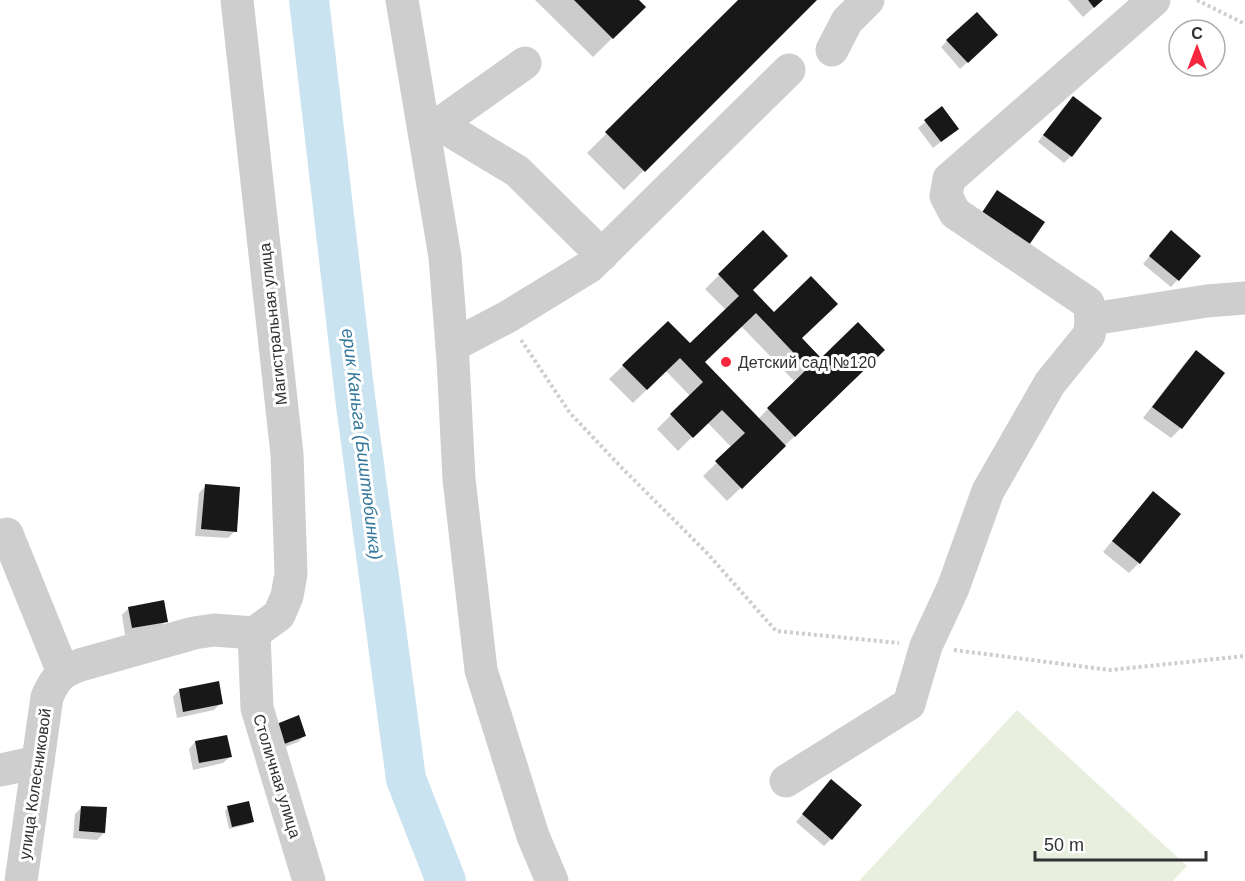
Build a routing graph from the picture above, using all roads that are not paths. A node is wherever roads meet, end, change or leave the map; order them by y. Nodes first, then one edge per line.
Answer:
1 (237, 0) edge
2 (402, 0) edge
3 (868, 0) edge
4 (1154, 0) edge
5 (832, 50) dead end
6 (525, 63) dead end
7 (789, 70) dead end
8 (431, 127) junction
9 (602, 255) junction
10 (1245, 298) edge
11 (1092, 319) junction
12 (452, 346) junction
13 (0, 536) edge
14 (254, 633) junction
15 (63, 672) junction
16 (38, 762) junction
17 (0, 770) edge
18 (786, 781) dead end
19 (21, 881) edge
20 (309, 881) edge
21 (552, 881) edge

1 - 14 street, Магистральная улица
2 - 8 street
3 - 5 street
4 - 11 street
6 - 8 street
7 - 9 street
8 - 9 street
8 - 12 street
9 - 12 street
10 - 11 street
11 - 18 street
12 - 21 street
13 - 15 street
14 - 15 street
14 - 20 street, Столичная улица
15 - 16 street, улица Колесниковой
16 - 17 street
16 - 19 street, улица Колесниковой

